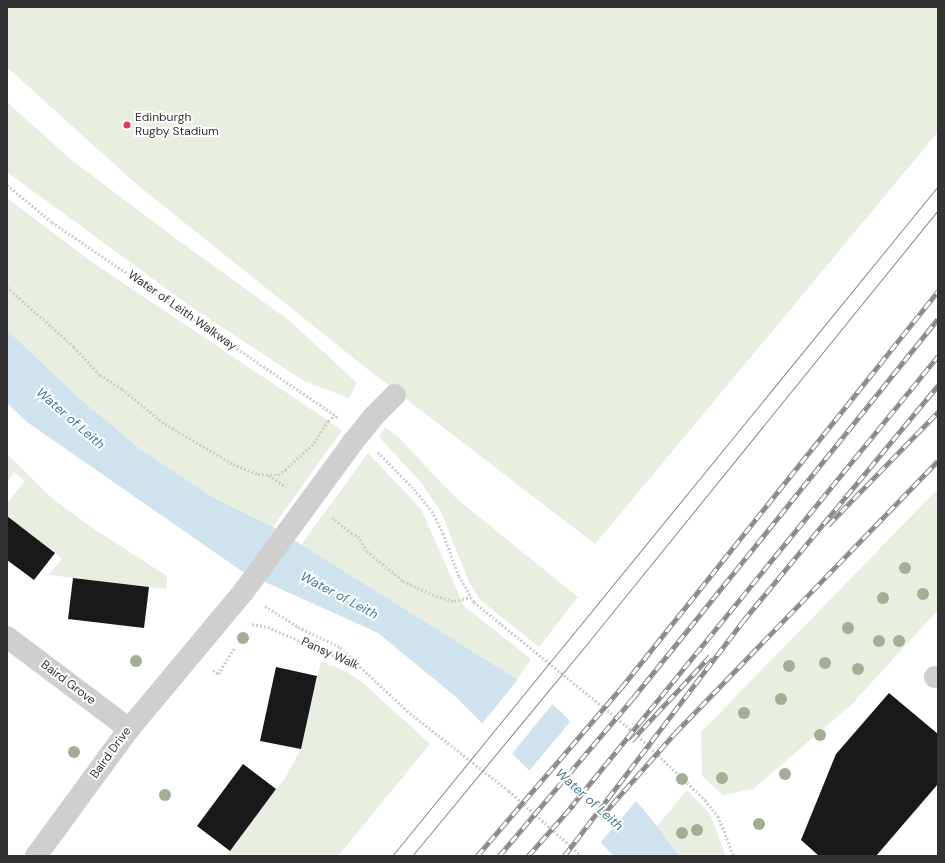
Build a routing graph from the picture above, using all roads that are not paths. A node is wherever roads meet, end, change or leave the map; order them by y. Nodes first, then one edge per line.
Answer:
1 (395, 395) dead end
2 (7, 637) edge
3 (129, 729) junction
4 (36, 856) edge

1 - 3 street, Baird Drive, bridge
2 - 3 street, Baird Grove
3 - 4 street, Baird Drive

